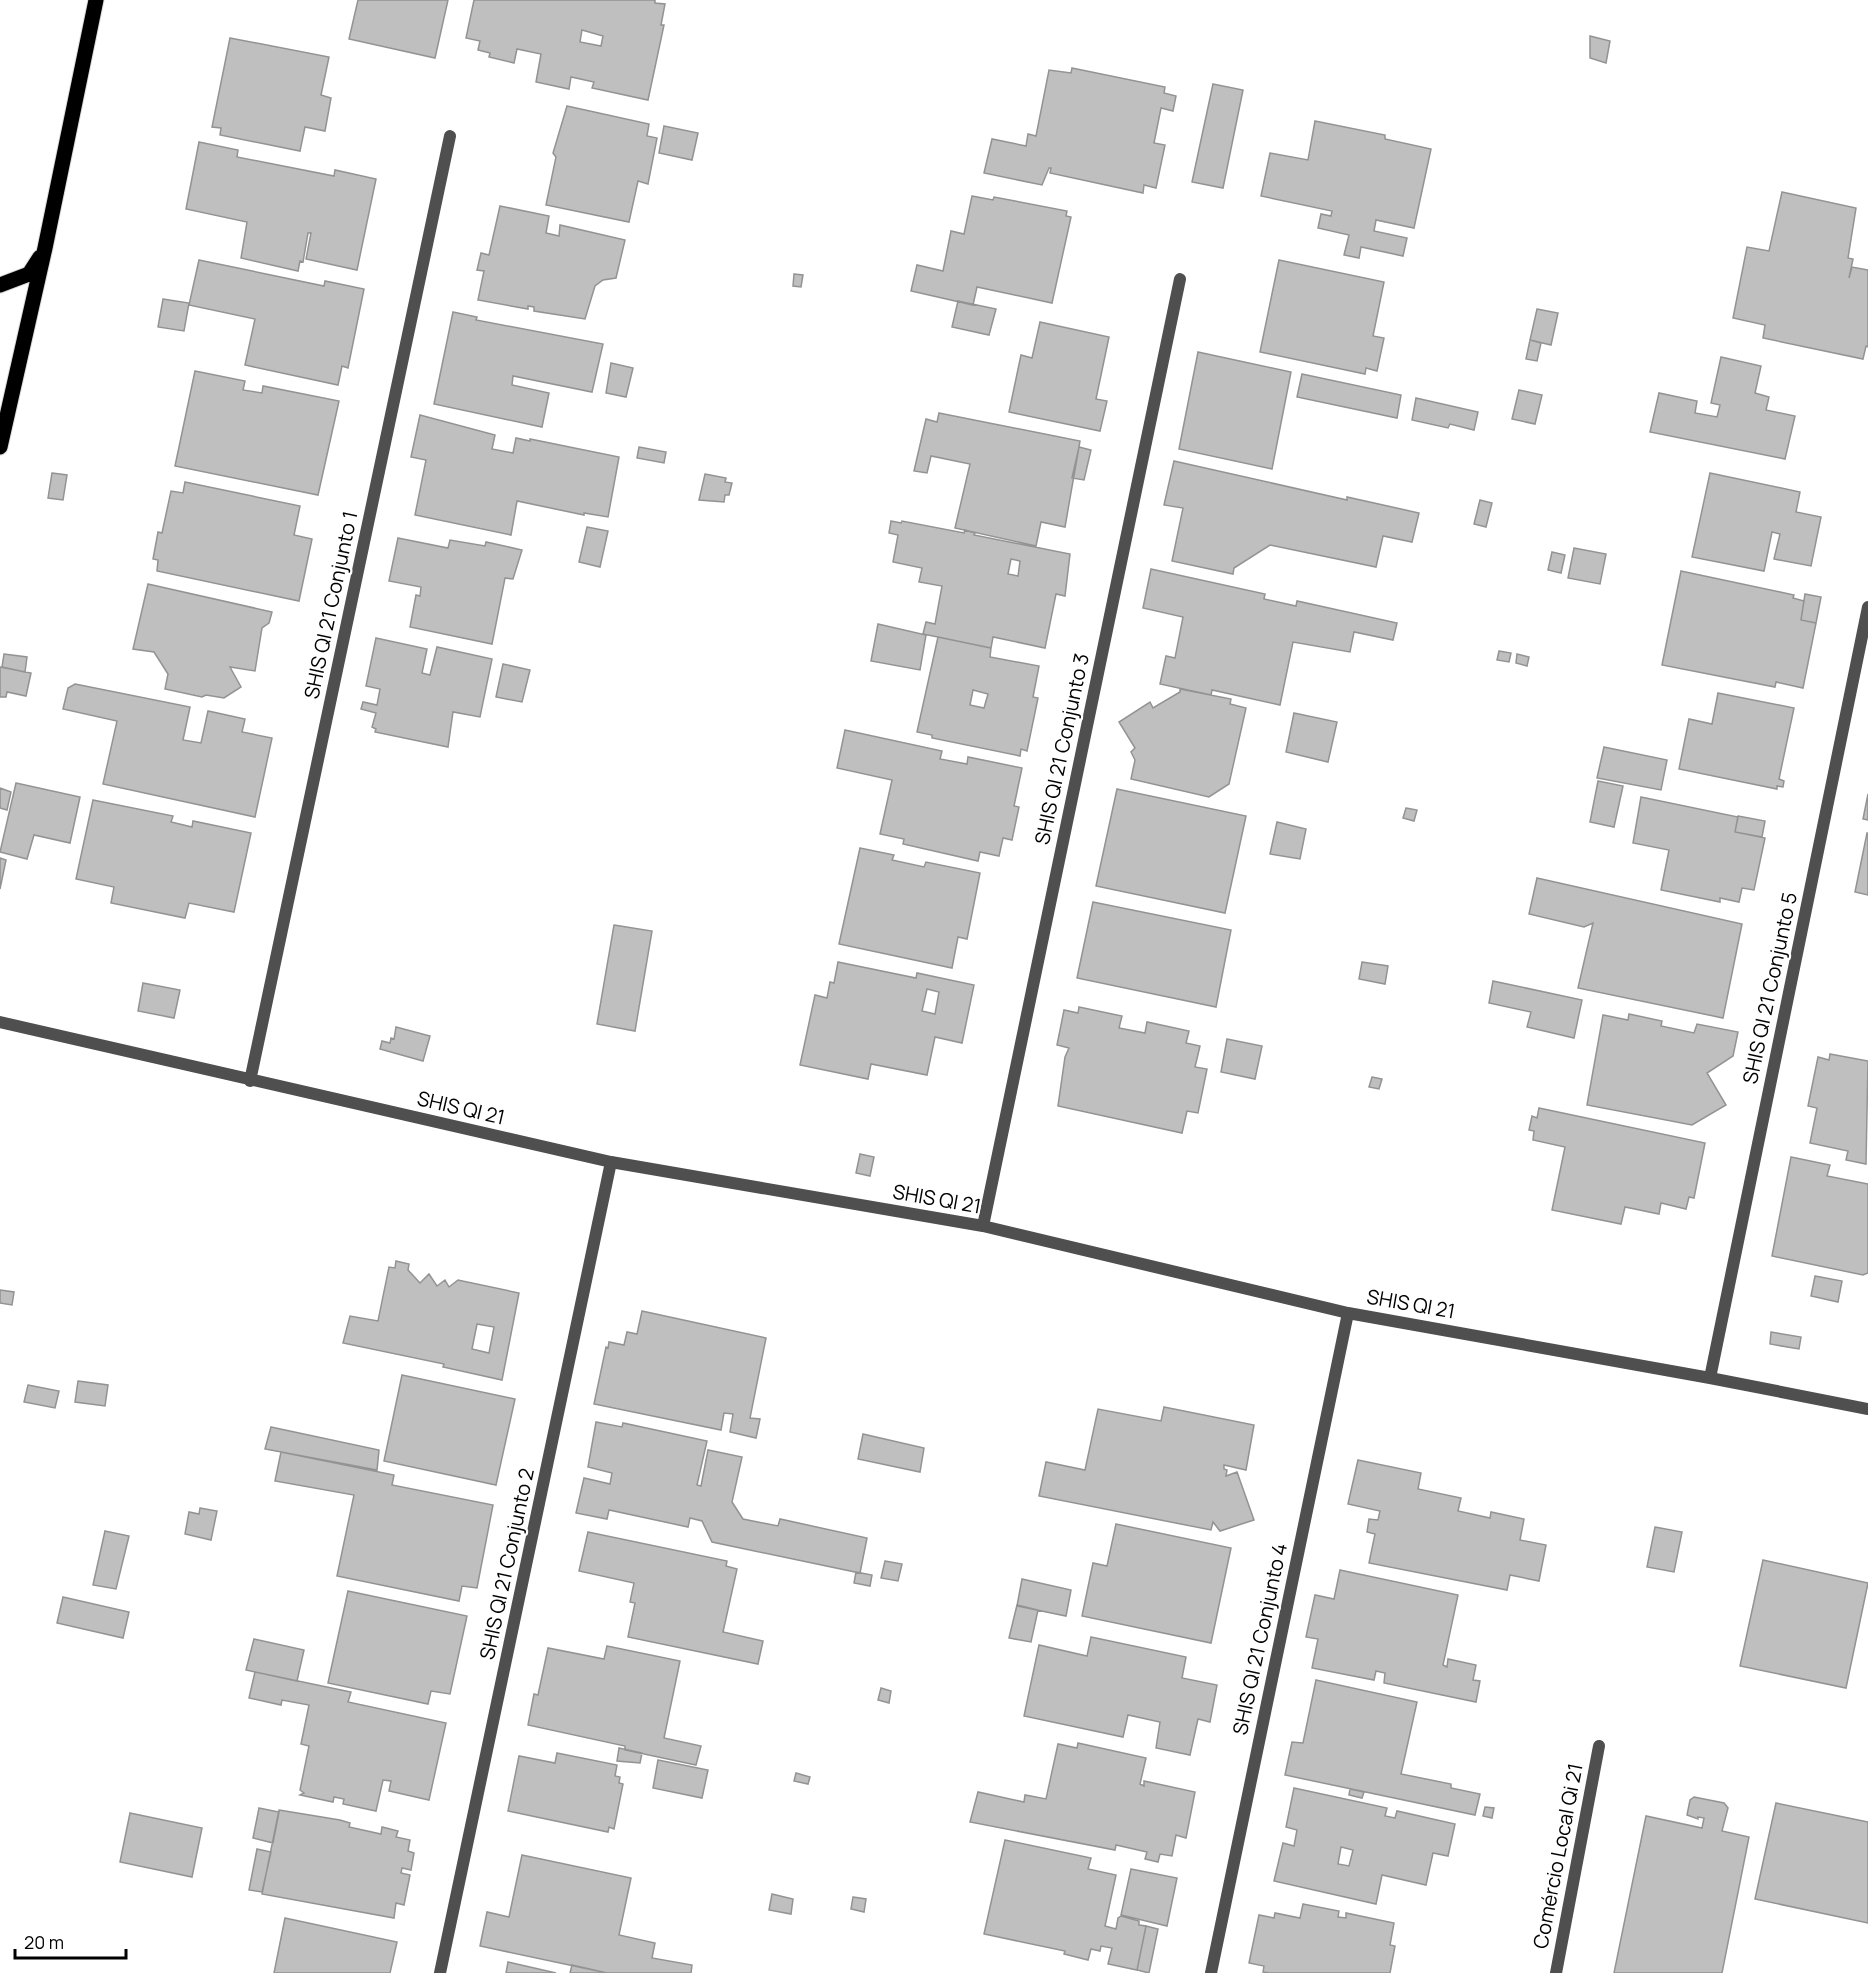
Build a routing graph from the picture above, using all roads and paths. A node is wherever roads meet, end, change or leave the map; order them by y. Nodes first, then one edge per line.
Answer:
1 (96, 0) edge
2 (450, 136) dead end
3 (45, 248) junction
4 (1180, 279) dead end
5 (0, 285) edge
6 (0, 446) edge
7 (1868, 607) edge
8 (0, 1022) edge
9 (250, 1081) junction
10 (612, 1162) junction
11 (983, 1226) junction
12 (1348, 1313) junction
13 (1710, 1378) junction
14 (1868, 1409) edge
15 (1599, 1746) dead end
16 (440, 1973) edge
17 (1211, 1973) edge
18 (1556, 1973) edge

1 - 3 main road
2 - 9 street, SHIS QI 21 Conjunto 1
3 - 5 main road
3 - 6 main road
4 - 11 street, SHIS QI 21 Conjunto 3
7 - 13 street, SHIS QI 21 Conjunto 5
8 - 9 street, SHIS QI 21
9 - 10 street, SHIS QI 21
10 - 11 street, SHIS QI 21
10 - 16 street, SHIS QI 21 Conjunto 2
11 - 12 street, SHIS QI 21
12 - 13 street, SHIS QI 21
12 - 17 street, SHIS QI 21 Conjunto 4
13 - 14 street, SHIS QI 21
15 - 18 street, Comércio Local Qi 21

